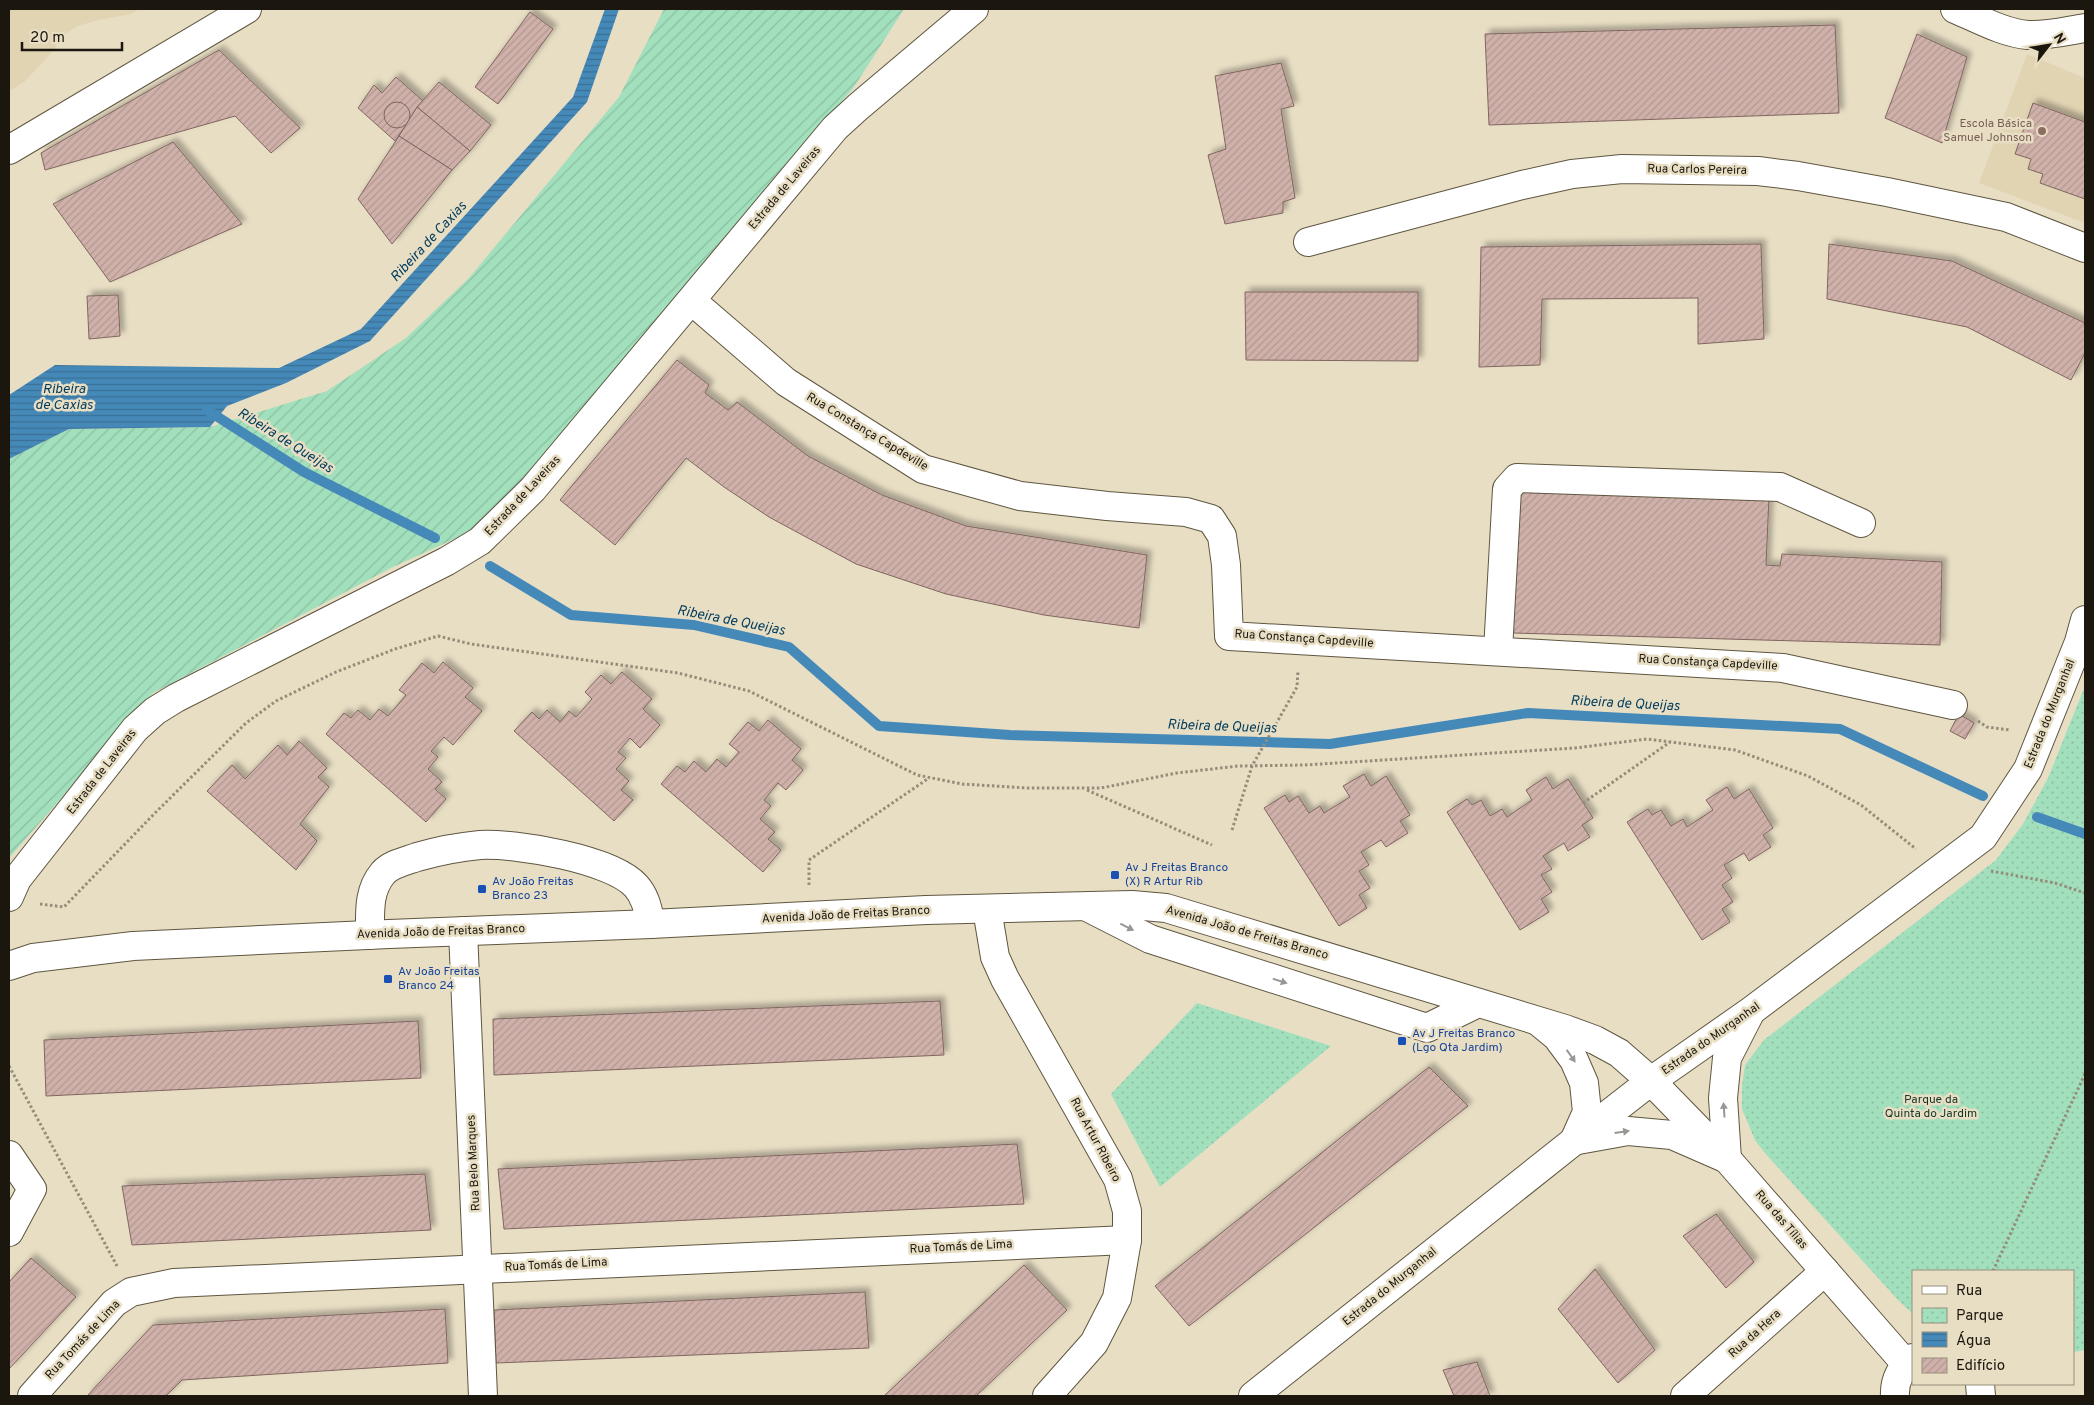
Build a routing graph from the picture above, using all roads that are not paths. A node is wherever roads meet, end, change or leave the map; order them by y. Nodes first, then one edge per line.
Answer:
1 (247, 9) edge
2 (974, 9) edge
3 (1955, 9) edge
4 (2085, 28) edge
5 (9, 150) edge
6 (1308, 242) dead end
7 (2085, 248) edge
8 (692, 301) junction
9 (1861, 523) dead end
10 (2085, 620) edge
11 (1498, 651) junction
12 (1953, 705) road end
13 (9, 897) edge
14 (1083, 906) junction
15 (987, 909) junction
16 (651, 924) junction
17 (463, 931) junction
18 (370, 935) junction
19 (9, 966) edge
20 (1478, 1004) junction
21 (1751, 1011) junction
22 (1538, 1021) junction
23 (1652, 1081) junction
24 (1574, 1140) junction
25 (9, 1155) edge
26 (1727, 1159) junction
27 (9, 1232) edge
28 (1127, 1240) junction
29 (478, 1269) junction
30 (1825, 1271) junction
31 (1910, 1361) edge
32 (32, 1396) edge
33 (483, 1396) edge
34 (1047, 1396) edge
35 (1253, 1396) edge
36 (1685, 1396) edge
37 (1895, 1396) edge

1 - 5 street
2 - 8 street, Estrada de Laveiras
3 - 4 street
6 - 7 street, Rua Carlos Pereira
8 - 11 street, Rua Constança Capdeville
8 - 13 street, Estrada de Laveiras
9 - 11 street
10 - 21 street, Estrada do Murganhal
11 - 12 street, Rua Constança Capdeville
14 - 15 street, Avenida João de Freitas Branco
14 - 20 street, Avenida João de Freitas Branco
14 -> 20 street
15 - 16 street, Avenida João de Freitas Branco
15 - 28 street, Rua Artur Ribeiro
16 - 17 street, Avenida João de Freitas Branco
16 - 18 street
17 - 18 street, Avenida João de Freitas Branco
17 - 29 street, Rua Belo Marques
18 - 19 street, Avenida João de Freitas Branco
20 - 22 street, Avenida João de Freitas Branco
21 - 23 street, Estrada do Murganhal
26 -> 21 street
22 - 23 street, Avenida João de Freitas Branco
22 -> 24 street
23 - 24 street, Estrada do Murganhal
23 - 26 street, Rua das Tílias
24 -> 26 street
24 - 35 street, Estrada do Murganhal
25 - 27 street
26 - 30 street, Rua das Tílias
28 - 29 street, Rua Tomás de Lima
28 - 34 street, Rua Artur Ribeiro
29 - 32 street, Rua Tomás de Lima
29 - 33 street, Rua Belo Marques
30 - 31 street, Rua das Tílias
30 - 36 street, Rua da Hera
31 - 37 street

